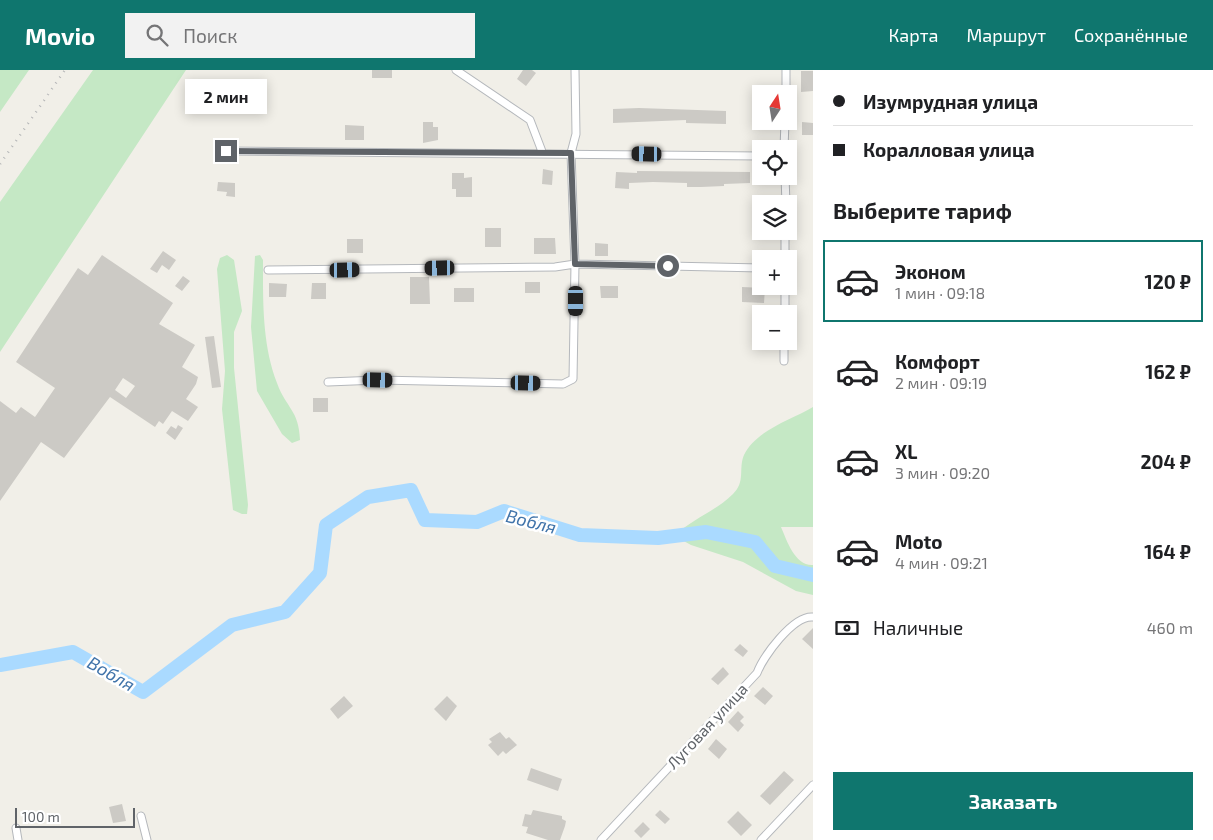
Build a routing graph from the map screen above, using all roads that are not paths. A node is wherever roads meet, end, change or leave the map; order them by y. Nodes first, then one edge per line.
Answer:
1 (456, 70) edge
2 (575, 70) edge
3 (786, 70) edge
4 (786, 85) edge
5 (226, 151) dead end
6 (571, 153) junction
7 (543, 154) junction
8 (752, 156) edge
9 (575, 264) junction
10 (752, 268) edge
11 (268, 270) dead end
12 (784, 350) edge
13 (784, 362) dead end
14 (328, 382) dead end
15 (813, 617) edge
16 (813, 786) edge
17 (141, 816) dead end
18 (16, 828) dead end
19 (18, 840) edge
20 (146, 840) edge
21 (601, 840) edge
22 (762, 840) edge

1 - 7 street
2 - 6 street
3 - 4 street
5 - 7 street
6 - 7 street
6 - 8 street
6 - 9 street
9 - 10 street
9 - 11 street
9 - 14 street
12 - 13 street
15 - 21 street, Луговая улица
16 - 22 street
17 - 20 street
18 - 19 street

